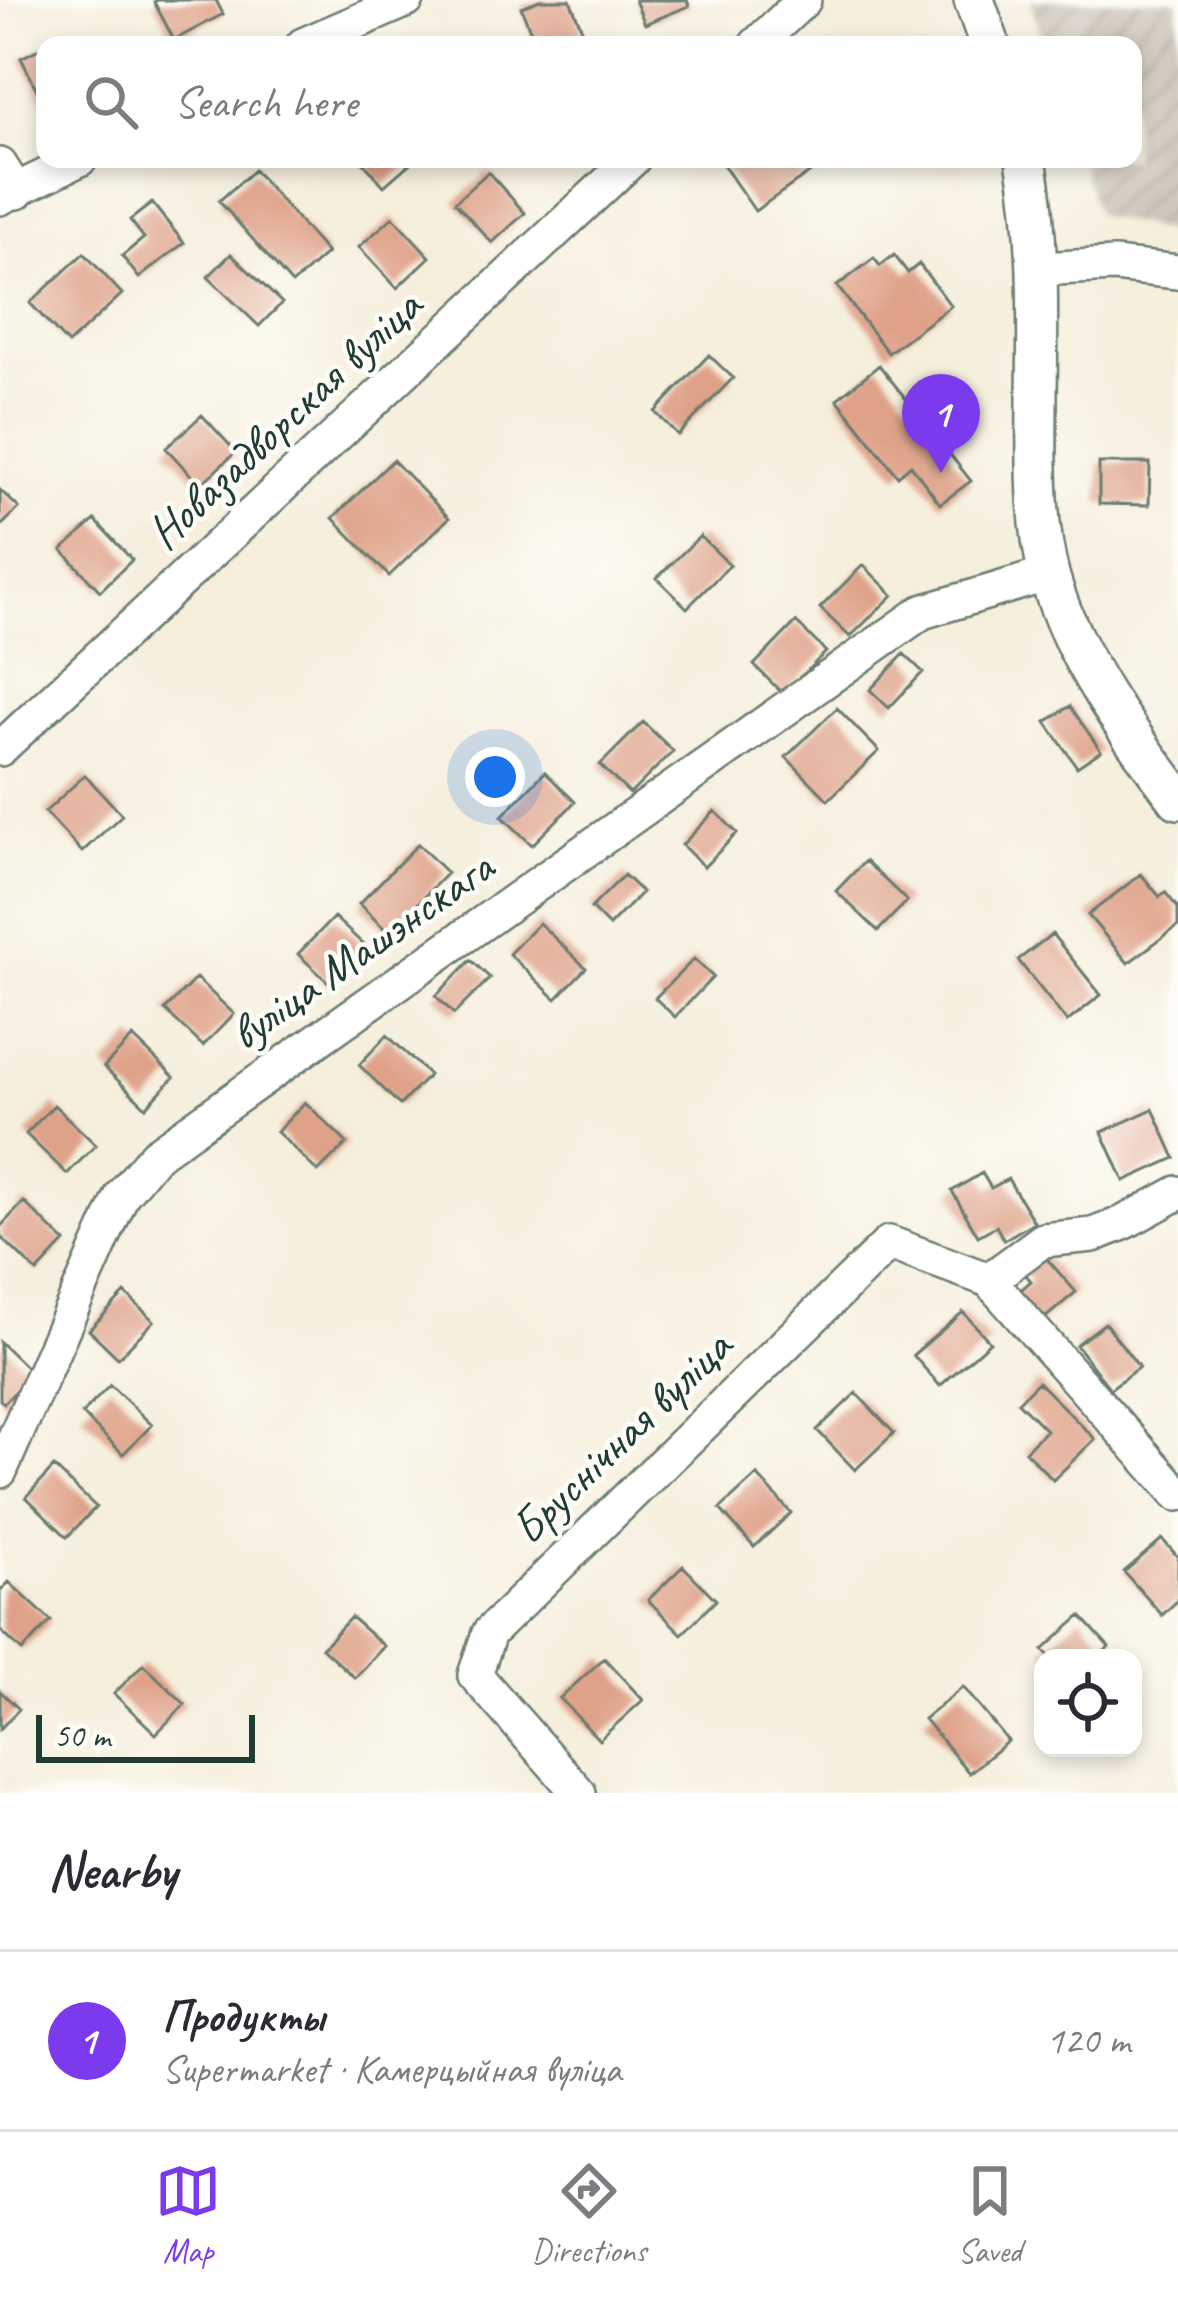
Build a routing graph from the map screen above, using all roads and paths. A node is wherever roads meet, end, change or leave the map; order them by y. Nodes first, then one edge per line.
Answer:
1 (407, 0) edge
2 (804, 0) edge
3 (974, 0) edge
4 (324, 36) edge
5 (766, 36) edge
6 (987, 36) edge
7 (54, 168) edge
8 (623, 168) edge
9 (1027, 168) edge
10 (6, 185) edge
11 (1038, 269) junction
12 (1178, 272) edge
13 (1049, 574) junction
14 (0, 749) edge
15 (1178, 799) edge
16 (1178, 1193) edge
17 (989, 1280) junction
18 (0, 1472) edge
19 (1178, 1494) edge
20 (579, 1793) edge

1 - 4 street
2 - 5 street
3 - 6 main road
7 - 10 street
8 - 14 street, Новазадворская вуліца
9 - 11 main road
11 - 12 street
11 - 13 main road
13 - 15 main road
13 - 18 street, вуліца Машэнскага
16 - 17 street
17 - 19 street
17 - 20 street, Бруснічная вуліца

